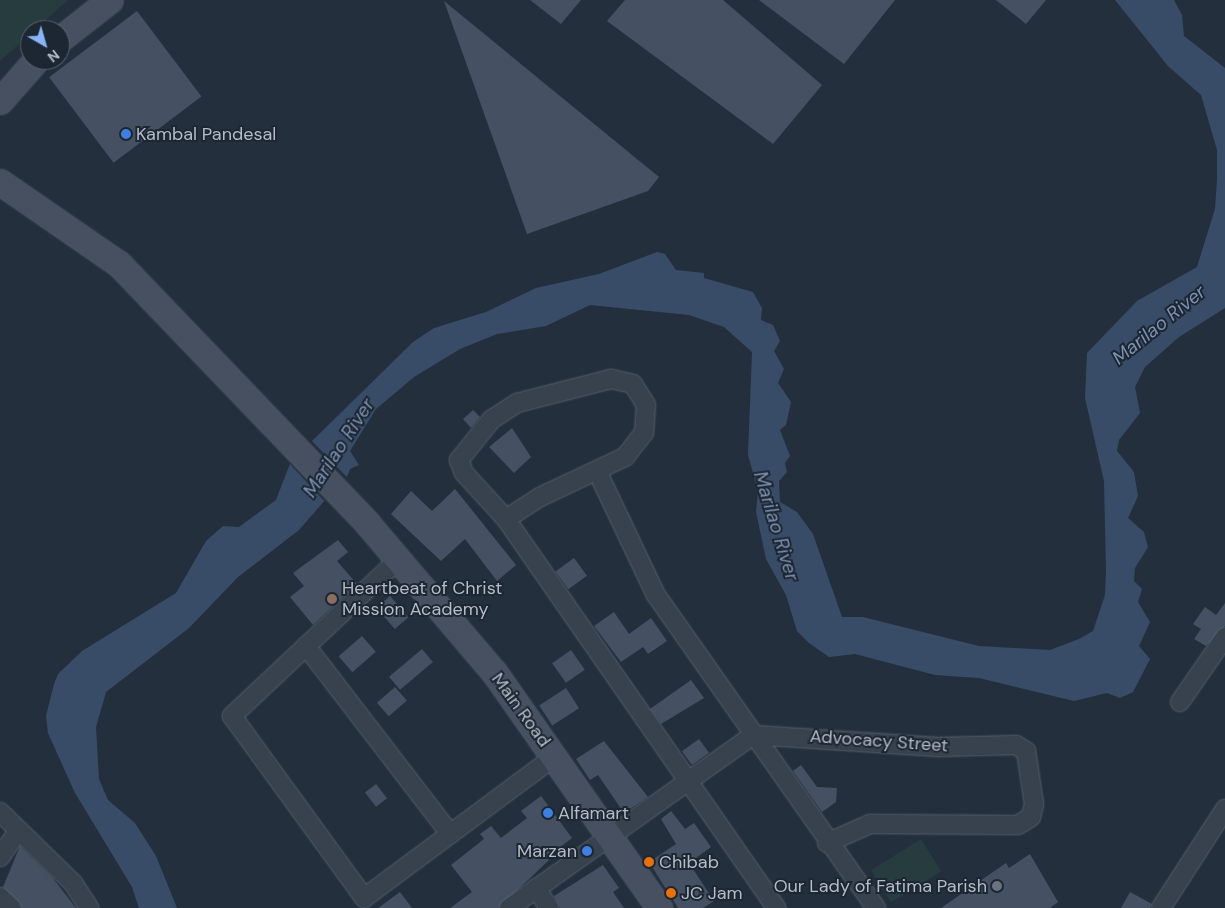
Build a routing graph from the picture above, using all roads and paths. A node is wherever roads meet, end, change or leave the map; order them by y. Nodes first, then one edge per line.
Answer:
1 (110, 0) edge
2 (70, 30) edge
3 (27, 70) edge
4 (0, 101) edge
5 (0, 182) edge
6 (598, 472) junction
7 (506, 519) junction
8 (398, 560) junction
9 (1225, 637) edge
10 (306, 646) junction
11 (1180, 702) dead end
12 (754, 735) junction
13 (554, 757) junction
14 (688, 782) junction
15 (1225, 809) edge
16 (0, 812) edge
17 (18, 831) junction
18 (450, 834) junction
19 (610, 836) junction
20 (827, 843) junction
21 (0, 856) edge
22 (536, 888) junction
23 (0, 897) edge
24 (12, 908) edge
25 (89, 908) edge
26 (509, 908) edge
27 (549, 908) edge
28 (659, 908) edge
29 (776, 908) edge
30 (876, 908) edge
31 (1161, 908) edge

1 - 2 main road
3 - 4 main road
5 - 8 main road, Main Road
6 - 7 street
6 - 7 street
6 - 12 street
7 - 14 street
8 - 10 street
8 - 13 main road, Main Road
9 - 11 street
10 - 18 street
10 - 18 street
12 - 14 street
12 - 20 street
12 - 20 street, Advocacy Street
13 - 18 street
13 - 19 main road, Main Road
14 - 19 street
14 - 29 street
15 - 31 street
16 - 17 street
17 - 21 street
17 - 25 street
19 - 22 street
19 - 28 main road, Main Road
20 - 30 street
22 - 26 street
22 - 27 street
23 - 24 street

